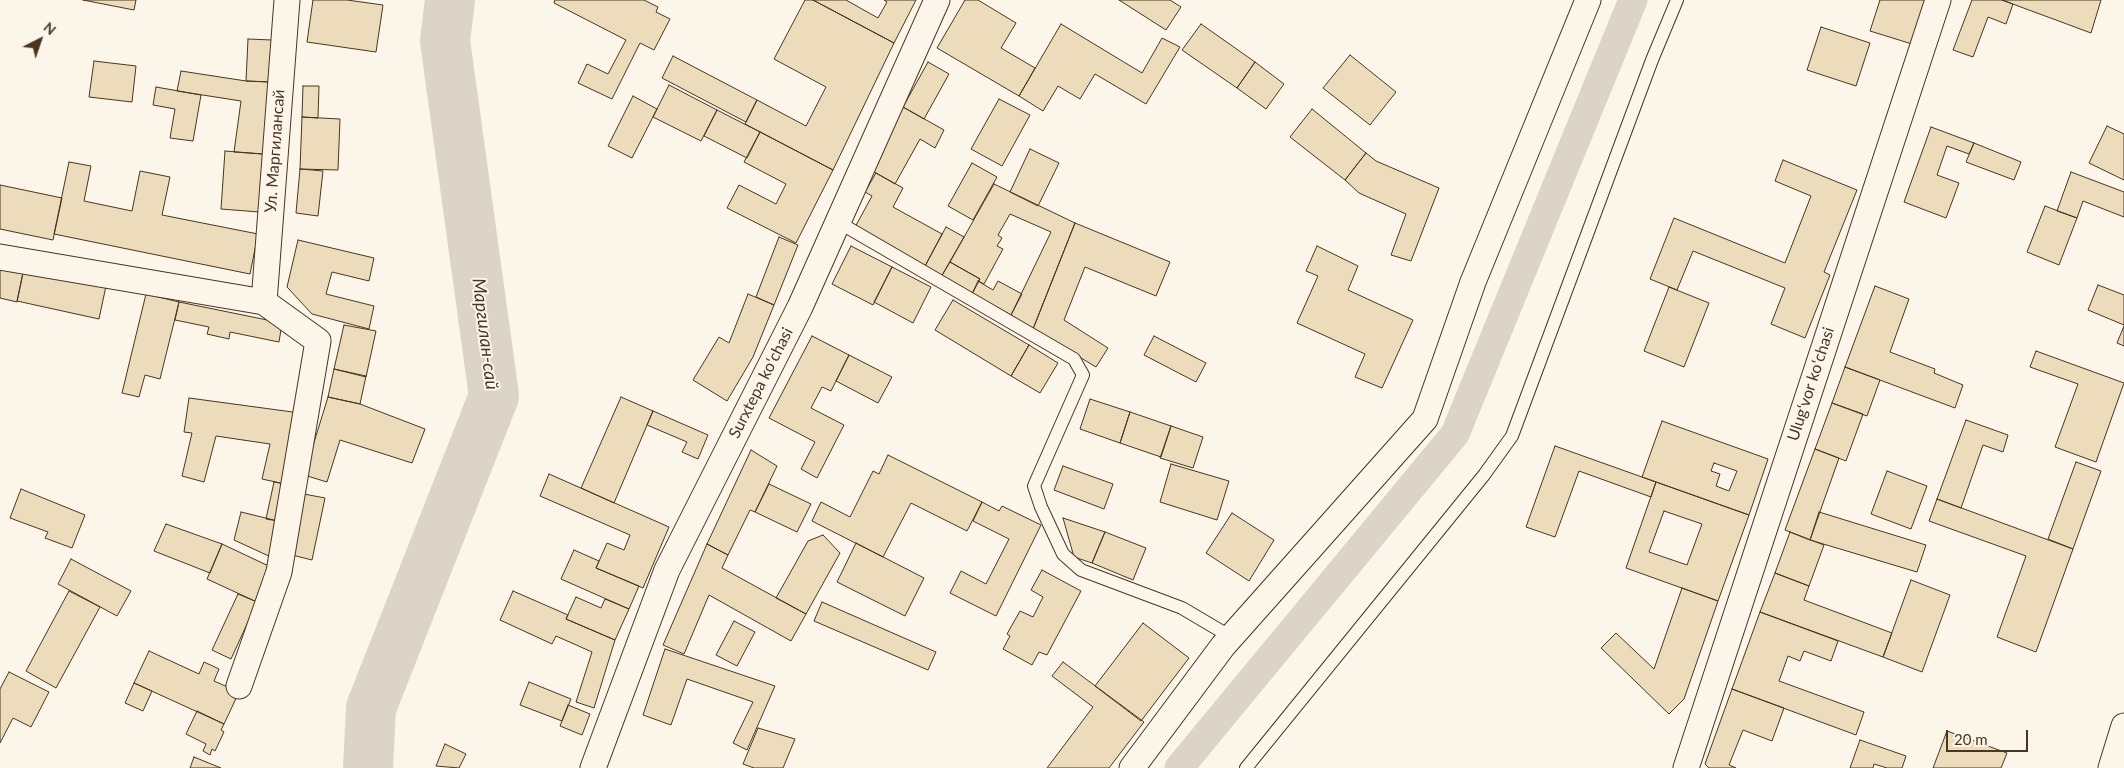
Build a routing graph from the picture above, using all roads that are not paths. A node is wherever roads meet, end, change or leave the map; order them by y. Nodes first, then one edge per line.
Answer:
1 (287, 0) edge
2 (937, 0) edge
3 (1588, 0) edge
4 (1677, 0) edge
5 (1938, 0) edge
6 (838, 222) junction
7 (0, 257) edge
8 (264, 302) junction
9 (1231, 637) junction
10 (239, 686) dead end
11 (2124, 726) edge
12 (593, 768) edge
13 (1132, 768) edge
14 (1246, 768) edge
15 (1686, 768) edge
16 (2111, 768) edge

1 - 8 street, Ул. Маргилансай
2 - 6 street, Surxtepa koʻchasi
3 - 9 street
4 - 14 lane
5 - 15 street, Ulugʻvor koʻchasi
6 - 9 lane
6 - 12 street, Surxtepa koʻchasi
7 - 8 street
8 - 10 street
9 - 13 street
11 - 16 street

